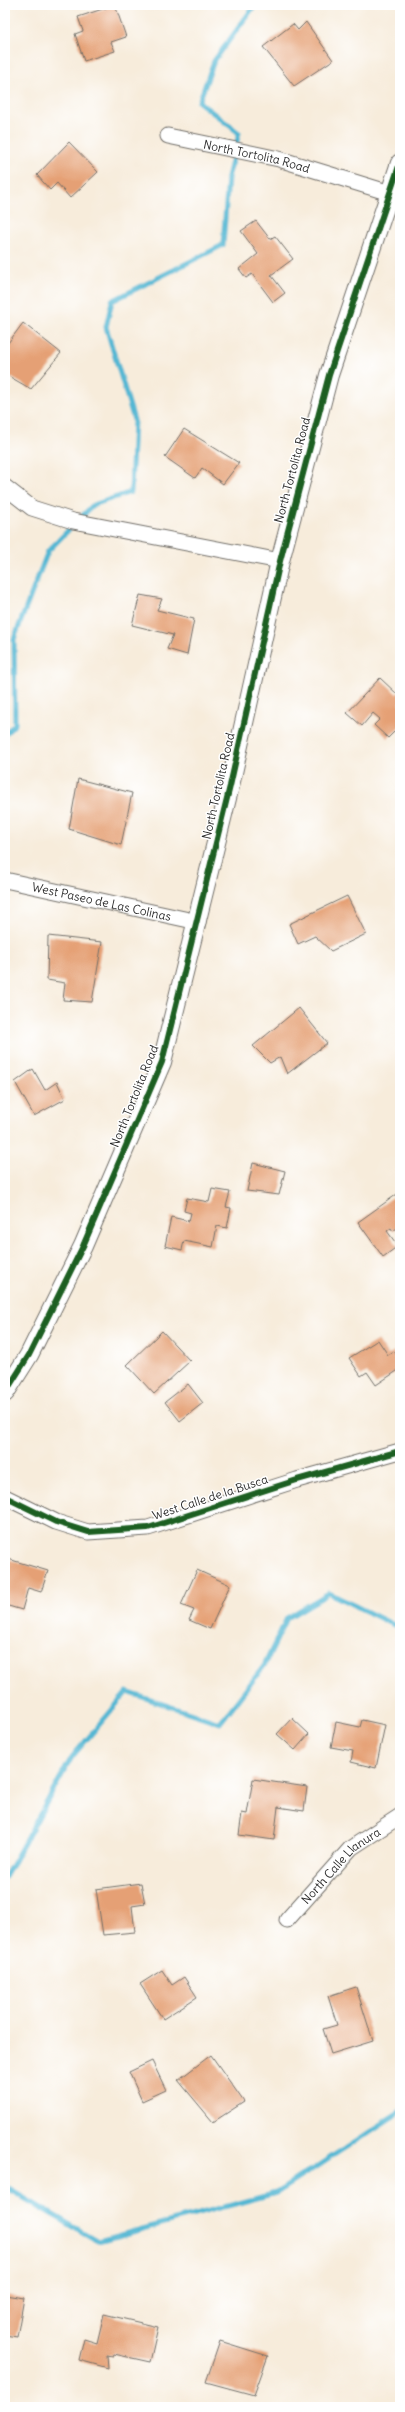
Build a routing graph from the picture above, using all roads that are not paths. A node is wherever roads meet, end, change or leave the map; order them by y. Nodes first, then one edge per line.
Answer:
1 (168, 136) dead end
2 (400, 163) edge
3 (390, 193) junction
4 (5, 487) edge
5 (280, 561) junction
6 (5, 880) edge
7 (198, 922) junction
8 (5, 1393) edge
9 (400, 1451) edge
10 (5, 1497) edge
11 (400, 1816) edge
12 (287, 1920) dead end

1 - 3 street, North Tortolita Road
2 - 3 street, North Tortolita Road
3 - 5 street, North Tortolita Road
4 - 5 street
5 - 7 street, North Tortolita Road
6 - 7 street, West Paseo de Las Colinas
7 - 8 street, North Tortolita Road
9 - 10 street, West Calle de la Busca
11 - 12 street, North Calle Llanura

